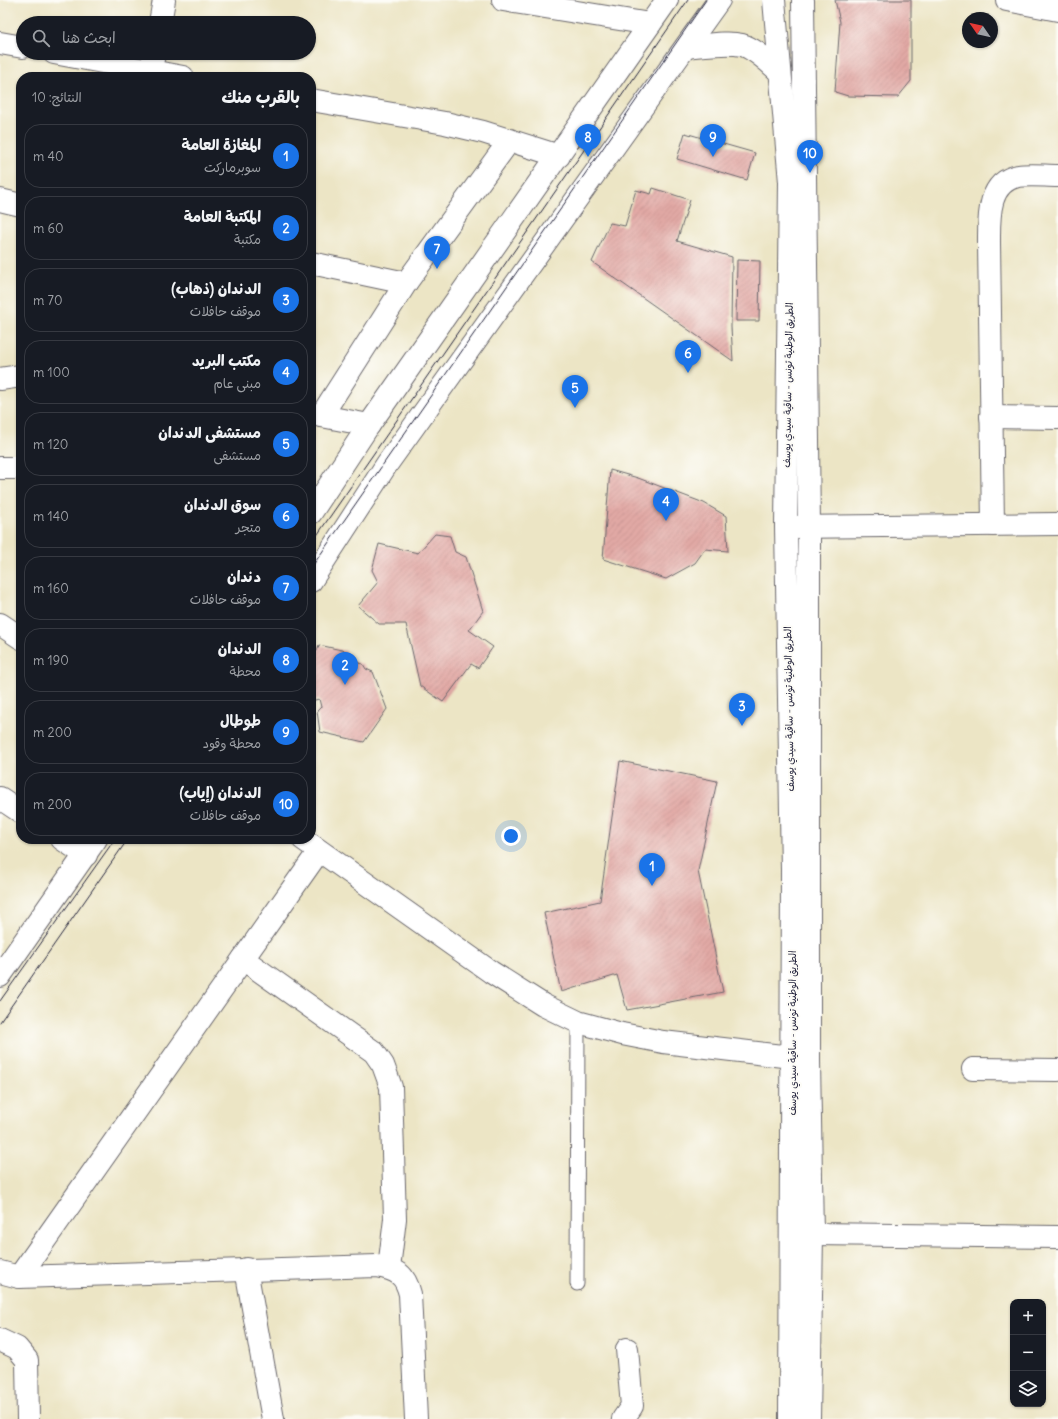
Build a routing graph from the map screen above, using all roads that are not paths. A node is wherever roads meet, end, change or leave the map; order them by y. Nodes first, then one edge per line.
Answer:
1 (164, 0) edge
2 (503, 0) edge
3 (667, 0) edge
4 (719, 0) edge
5 (774, 0) edge
6 (803, 0) edge
7 (1007, 0) edge
8 (1058, 10) edge
9 (161, 16) edge
10 (650, 24) junction
11 (0, 43) edge
12 (16, 46) edge
13 (686, 48) junction
14 (130, 60) edge
15 (152, 62) edge
16 (173, 72) edge
17 (780, 72) junction
18 (316, 101) edge
19 (510, 140) junction
20 (559, 156) junction
21 (1058, 176) edge
22 (0, 200) edge
23 (16, 204) edge
24 (316, 264) edge
25 (406, 283) junction
26 (16, 376) edge
27 (0, 378) edge
28 (316, 415) edge
29 (990, 418) junction
30 (1058, 418) edge
31 (369, 425) junction
32 (0, 468) edge
33 (16, 468) edge
34 (316, 506) edge
35 (1058, 524) edge
36 (993, 525) junction
37 (786, 527) junction
38 (809, 528) junction
39 (316, 573) edge
40 (0, 624) edge
41 (16, 635) edge
42 (0, 798) edge
43 (16, 809) edge
44 (80, 844) edge
45 (311, 845) edge
46 (91, 847) edge
47 (243, 959) junction
48 (0, 976) edge
49 (578, 1022) junction
50 (800, 1059) junction
51 (973, 1069) dead end
52 (1058, 1070) edge
53 (802, 1232) junction
54 (1058, 1237) edge
55 (389, 1268) junction
56 (246, 1269) junction
57 (9, 1274) edge
58 (577, 1284) dead end
59 (0, 1340) edge
60 (627, 1349) dead end
61 (28, 1419) edge
62 (273, 1419) edge
63 (416, 1419) edge
64 (623, 1419) edge
65 (790, 1419) edge
66 (809, 1419) edge

1 - 9 main road
2 - 10 main road
3 - 10 main road
4 - 13 main road
5 - 17 main road, الطريق الوطنية تونس - ساقية سيدي يوسف
6 - 38 main road, الطريق الوطنية تونس - ساقية سيدي يوسف
7 - 8 main road
10 - 20 main road
11 - 12 main road
13 - 17 main road
13 - 39 main road
14 - 15 main road
15 - 16 main road
17 - 37 main road, الطريق الوطنية تونس - ساقية سيدي يوسف
18 - 19 main road
19 - 20 main road
19 - 25 main road
20 - 31 main road
21 - 29 main road
22 - 23 main road
24 - 25 main road
25 - 28 main road
26 - 27 main road
28 - 31 main road
29 - 30 main road
29 - 36 main road
31 - 34 main road
32 - 33 main road
35 - 36 main road
36 - 38 main road
37 - 38 main road
37 - 50 main road, الطريق الوطنية تونس - ساقية سيدي يوسف
38 - 50 main road, الطريق الوطنية تونس - ساقية سيدي يوسف
40 - 41 main road
42 - 43 main road
44 - 46 main road
45 - 47 main road
45 - 49 main road
46 - 48 main road
47 - 55 main road
47 - 57 main road
49 - 50 main road
49 - 58 lane
50 - 53 main road, الطريق الوطنية تونس - ساقية سيدي يوسف
51 - 52 main road
53 - 54 main road
53 - 65 main road, الطريق الوطنية تونس - ساقية سيدي يوسف
53 - 66 main road, الطريق الوطنية تونس - ساقية سيدي يوسف
55 - 56 main road
55 - 63 main road
56 - 57 main road
56 - 62 main road
59 - 61 main road
60 - 64 main road

